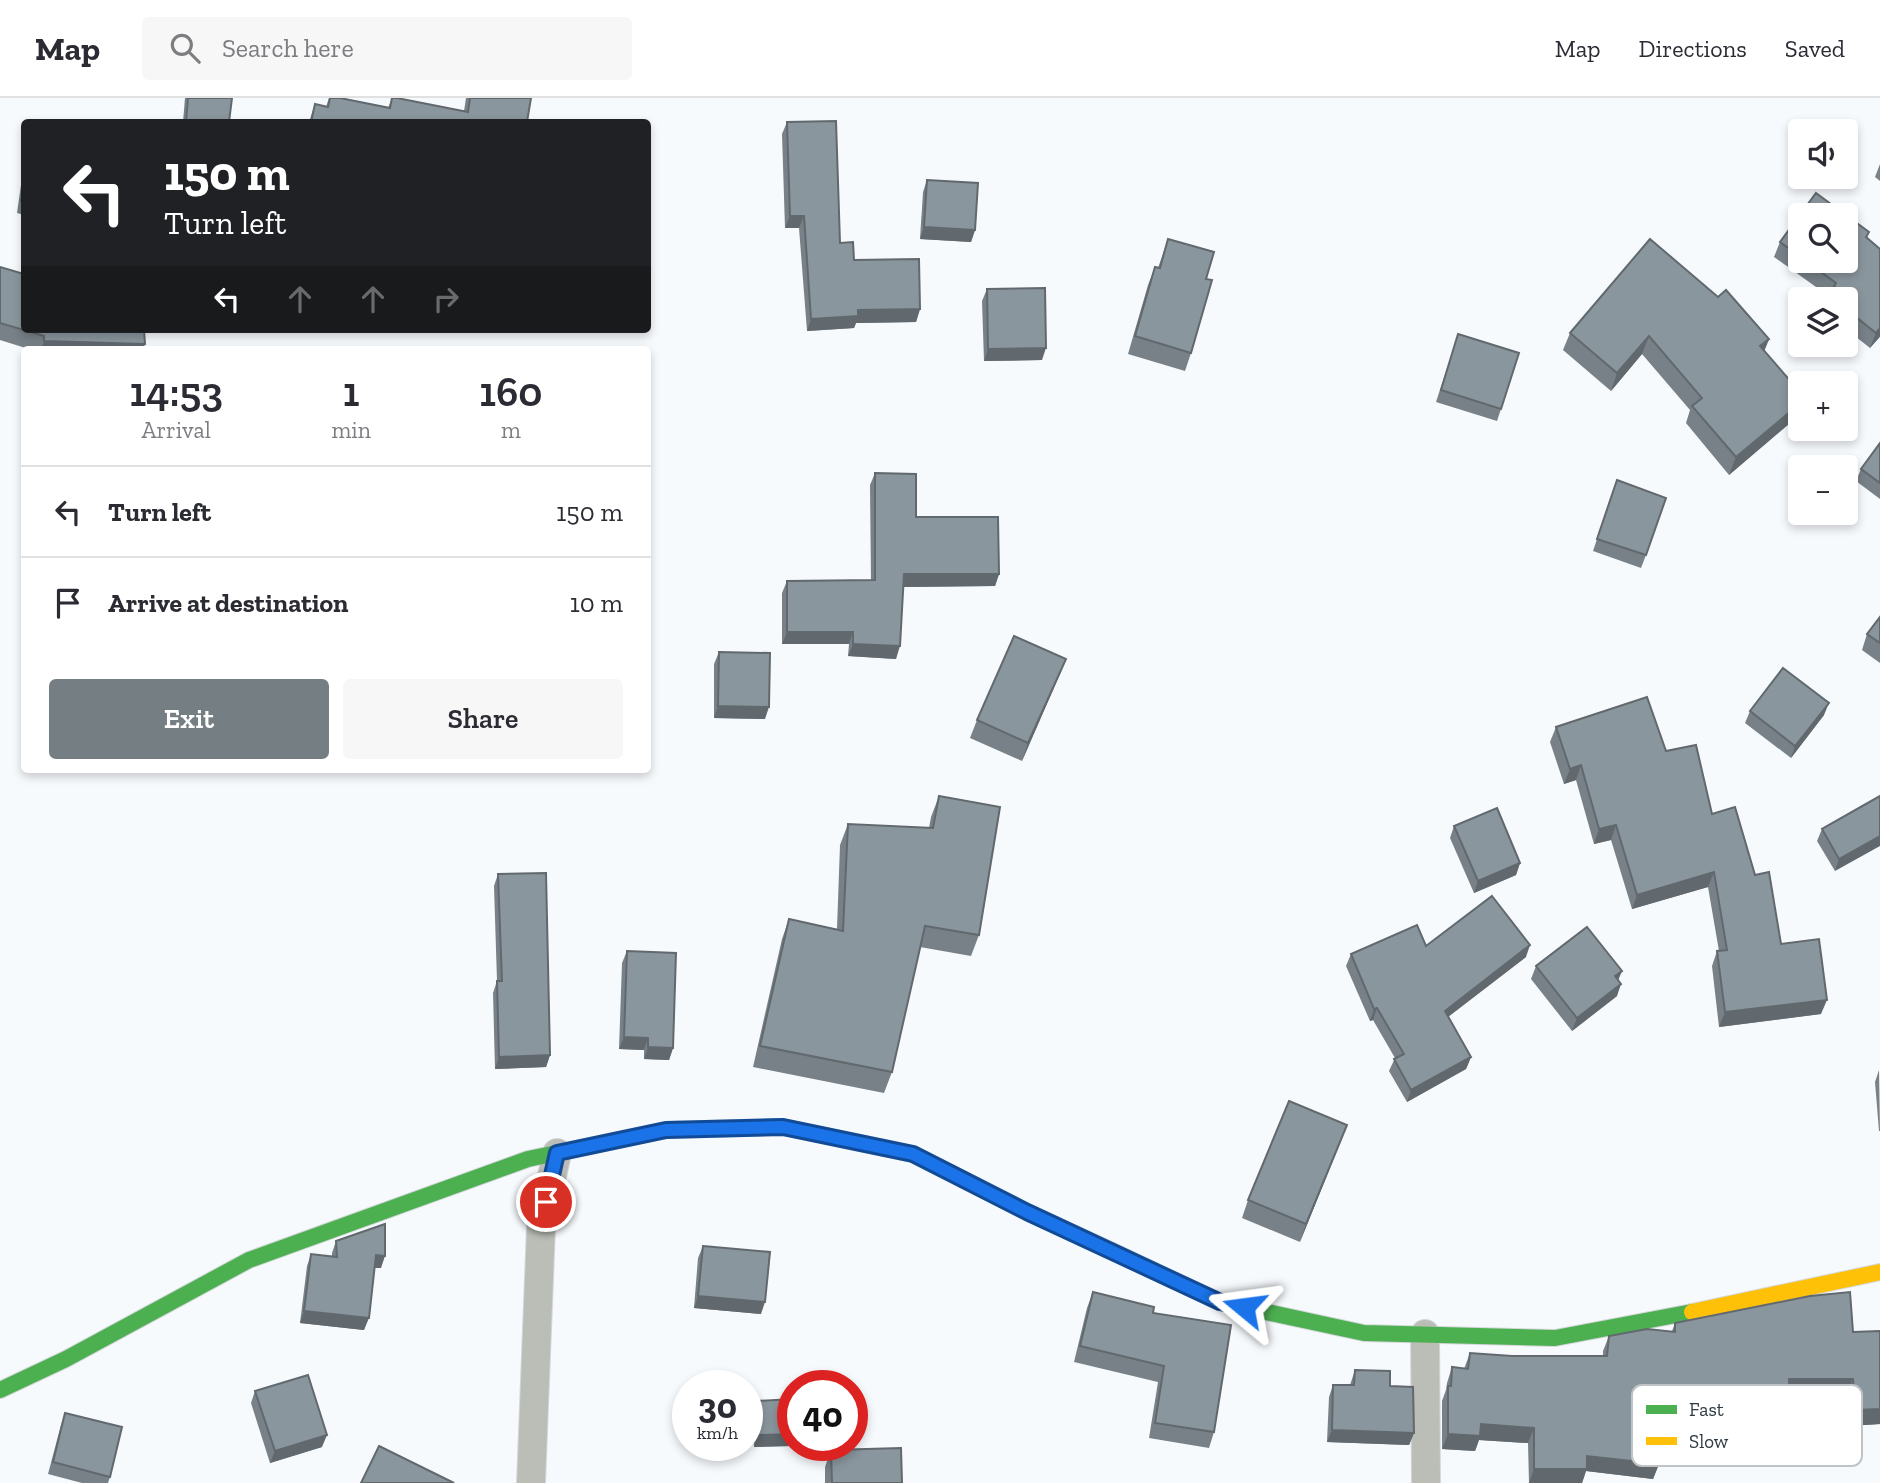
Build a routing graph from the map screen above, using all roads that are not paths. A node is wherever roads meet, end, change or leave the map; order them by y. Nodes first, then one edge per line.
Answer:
1 (557, 1153) junction
2 (1880, 1272) edge
3 (1425, 1334) junction
4 (0, 1390) edge
5 (531, 1483) edge
6 (1426, 1483) edge

1 - 3 street
1 - 4 street
1 - 5 street
2 - 3 street
3 - 6 street

